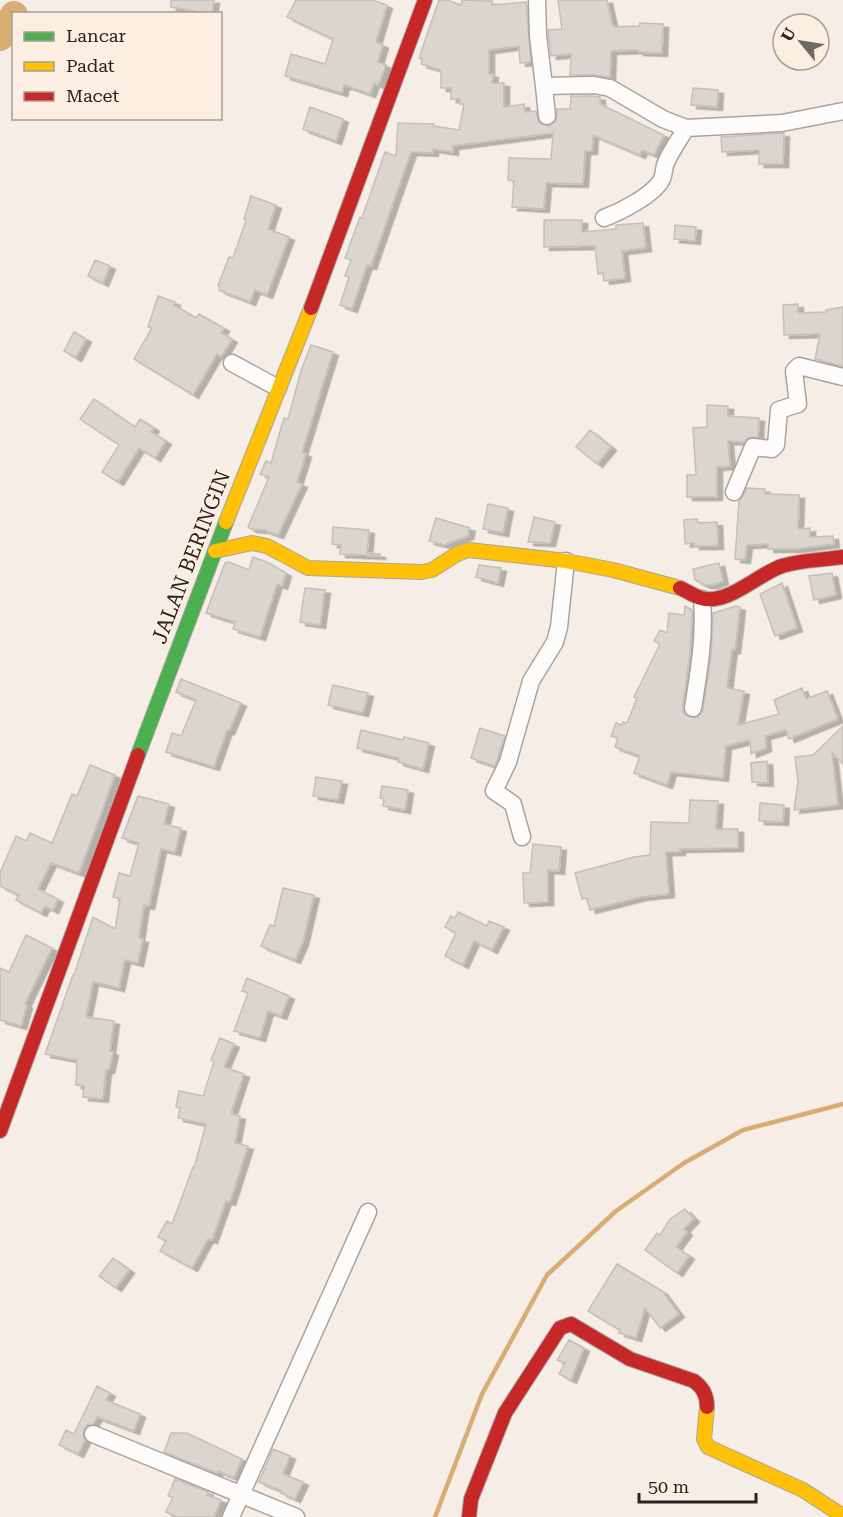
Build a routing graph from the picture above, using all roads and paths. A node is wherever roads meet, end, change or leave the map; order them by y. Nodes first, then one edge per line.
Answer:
1 (425, 0) edge
2 (537, 0) edge
3 (544, 86) junction
4 (843, 111) edge
5 (547, 116) dead end
6 (686, 128) junction
7 (604, 218) dead end
8 (232, 363) dead end
9 (843, 377) edge
10 (278, 388) junction
11 (734, 492) dead end
12 (215, 551) junction
13 (843, 557) edge
14 (566, 561) junction
15 (702, 599) junction
16 (693, 708) dead end
17 (522, 837) dead end
18 (0, 1131) edge
19 (368, 1212) dead end
20 (93, 1434) dead end
21 (241, 1495) junction
22 (843, 1516) edge
23 (231, 1517) edge
24 (296, 1517) edge
25 (469, 1517) edge

1 - 10 street, JALAN BERINGIN
2 - 3 street
3 - 5 street
3 - 6 street
4 - 6 street
6 - 7 street
8 - 10 street
9 - 11 street
10 - 12 street, JALAN BERINGIN
12 - 14 street
12 - 18 street, JALAN BERINGIN
13 - 15 street
14 - 15 street
14 - 17 street
15 - 16 street
19 - 21 street
20 - 21 street
21 - 23 street
21 - 24 street
22 - 25 street

